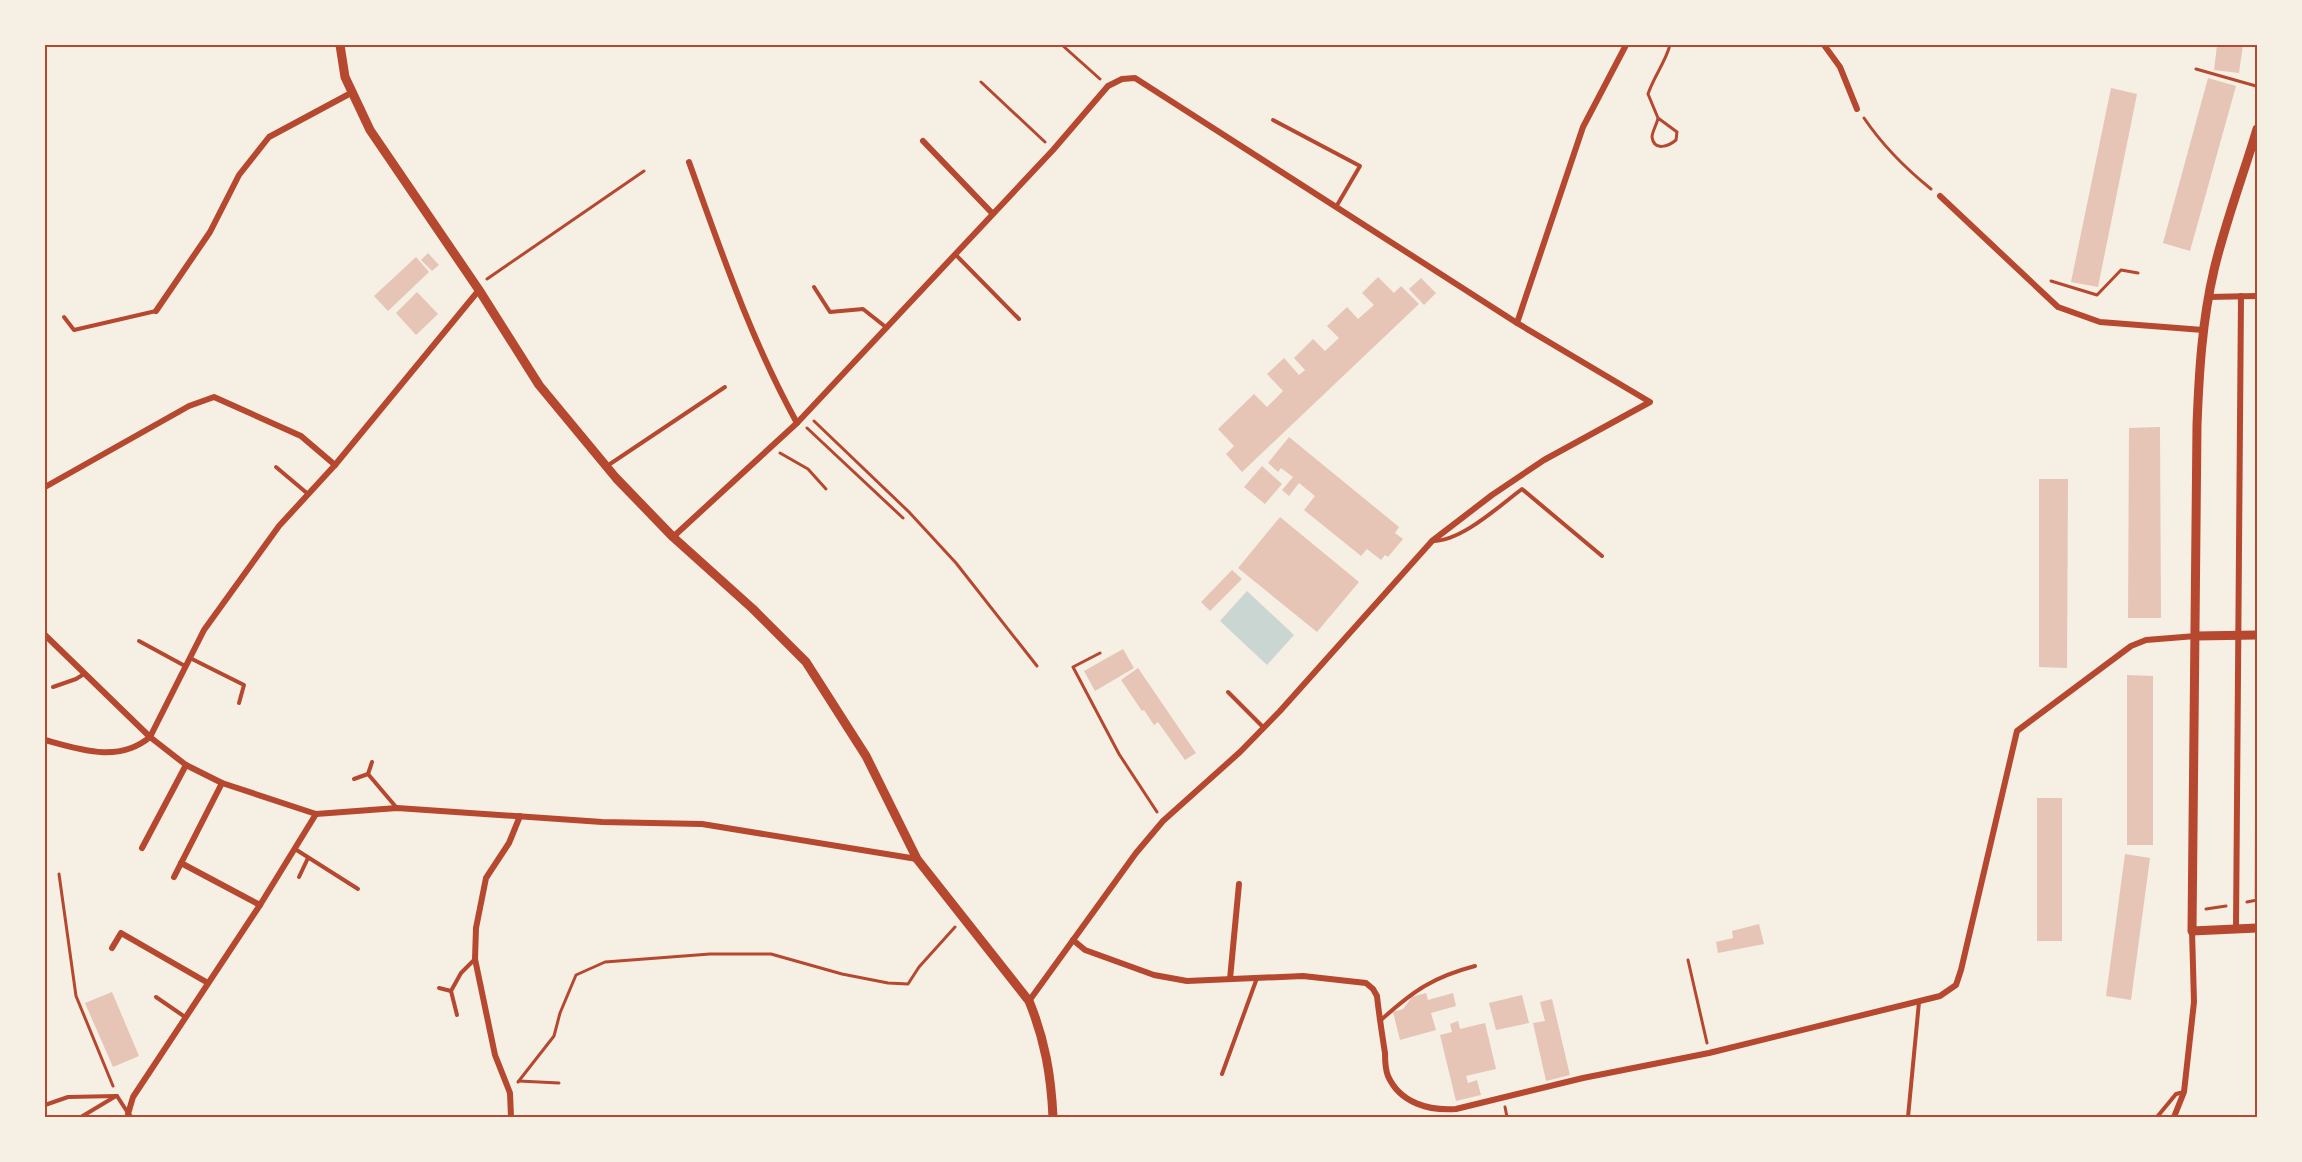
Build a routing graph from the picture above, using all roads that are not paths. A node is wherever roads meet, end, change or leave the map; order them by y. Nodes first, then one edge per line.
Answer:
1 (340, 45) edge
2 (1626, 45) edge
3 (1824, 45) edge
4 (351, 93) junction
5 (1857, 109) road end
6 (1273, 120) dead end
7 (2257, 129) edge
8 (923, 141) dead end
9 (689, 162) dead end
10 (1940, 195) road end
11 (1336, 207) junction
12 (992, 213) junction
13 (955, 254) junction
14 (814, 287) dead end
15 (478, 290) junction
16 (2241, 296) junction
17 (2257, 296) edge
18 (2208, 297) junction
19 (156, 311) joint
20 (64, 317) dead end
21 (1019, 319) dead end
22 (1517, 323) junction
23 (888, 328) junction
24 (2203, 330) junction
25 (725, 387) dead end
26 (798, 422) junction
27 (335, 465) junction
28 (606, 467) junction
29 (276, 468) dead end
30 (45, 487) edge
31 (308, 494) junction
32 (673, 537) junction
33 (1432, 541) junction
34 (1602, 555) dead end
35 (45, 635) edge
36 (2239, 635) junction
37 (2257, 635) edge
38 (2196, 636) junction
39 (139, 640) dead end
40 (190, 658) junction
41 (186, 666) junction
42 (85, 673) junction
43 (53, 687) dead end
44 (1228, 692) dead end
45 (240, 703) dead end
46 (1264, 728) junction
47 (150, 737) junction
48 (45, 740) edge
49 (372, 762) dead end
50 (186, 765) junction
51 (368, 774) junction
52 (354, 778) dead end
53 (222, 783) junction
54 (397, 808) junction
55 (316, 814) junction
56 (520, 816) junction
57 (142, 848) dead end
58 (294, 849) junction
59 (308, 858) junction
60 (917, 859) junction
61 (181, 863) junction
62 (174, 877) dead end
63 (299, 877) dead end
64 (1239, 884) dead end
65 (358, 889) dead end
66 (260, 905) junction
67 (2236, 928) junction
68 (2257, 928) edge
69 (2192, 931) junction
70 (1073, 940) junction
71 (112, 948) dead end
72 (475, 959) junction
73 (1475, 966) dead end
74 (1257, 978) junction
75 (1230, 979) junction
76 (208, 983) junction
77 (439, 988) dead end
78 (451, 991) junction
79 (156, 997) dead end
80 (1029, 1001) junction
81 (1919, 1002) junction
82 (458, 1015) dead end
83 (185, 1017) junction
84 (1380, 1021) junction
85 (1222, 1074) dead end
86 (2184, 1092) junction
87 (117, 1095) junction
88 (45, 1105) edge
89 (129, 1115) edge
90 (81, 1117) edge
91 (511, 1117) edge
92 (1053, 1117) edge
93 (1908, 1117) edge
94 (2157, 1117) edge
95 (2174, 1117) edge

1 - 4 street
2 - 22 street
3 - 5 street
4 - 15 street
4 - 19 street
6 - 11 lane
7 - 18 street
8 - 12 street
9 - 26 street
10 - 24 street
11 - 12 street
11 - 22 street
12 - 13 street
13 - 21 lane
13 - 23 street
14 - 23 lane
15 - 27 street
15 - 28 street
16 - 17 street
16 - 18 street
16 - 36 street
18 - 24 street
19 - 20 lane
22 - 33 street
23 - 26 street
24 - 38 street
25 - 28 lane
26 - 32 street
27 - 30 street
27 - 31 street
28 - 32 street
29 - 31 lane
31 - 40 street
32 - 60 street
33 - 34 lane
33 - 46 street
35 - 42 street
36 - 37 street
36 - 38 street
36 - 67 street
38 - 69 street
38 - 81 street
39 - 41 lane
40 - 41 street
40 - 45 lane
41 - 47 street
42 - 43 lane
42 - 47 street
44 - 46 lane
46 - 70 street
47 - 48 street
47 - 50 street
49 - 51 lane
50 - 53 street
50 - 57 street
51 - 52 lane
51 - 54 lane
53 - 55 street
53 - 61 street
54 - 55 street
54 - 56 street
55 - 58 street
56 - 60 street
56 - 72 street
58 - 59 lane
58 - 66 street
59 - 63 lane
59 - 65 lane
60 - 80 street
61 - 62 street
61 - 66 street
64 - 75 street
66 - 76 street
67 - 68 street
67 - 69 street
69 - 86 street
70 - 75 street
70 - 80 street
71 - 76 street
72 - 78 lane
72 - 91 street
73 - 84 lane
74 - 75 street
74 - 84 street
74 - 85 lane
76 - 83 street
77 - 78 lane
78 - 82 lane
79 - 83 lane
80 - 92 street
81 - 84 street
81 - 93 lane
83 - 89 street
86 - 94 lane
86 - 95 street
87 - 88 lane
87 - 89 lane
87 - 90 lane

